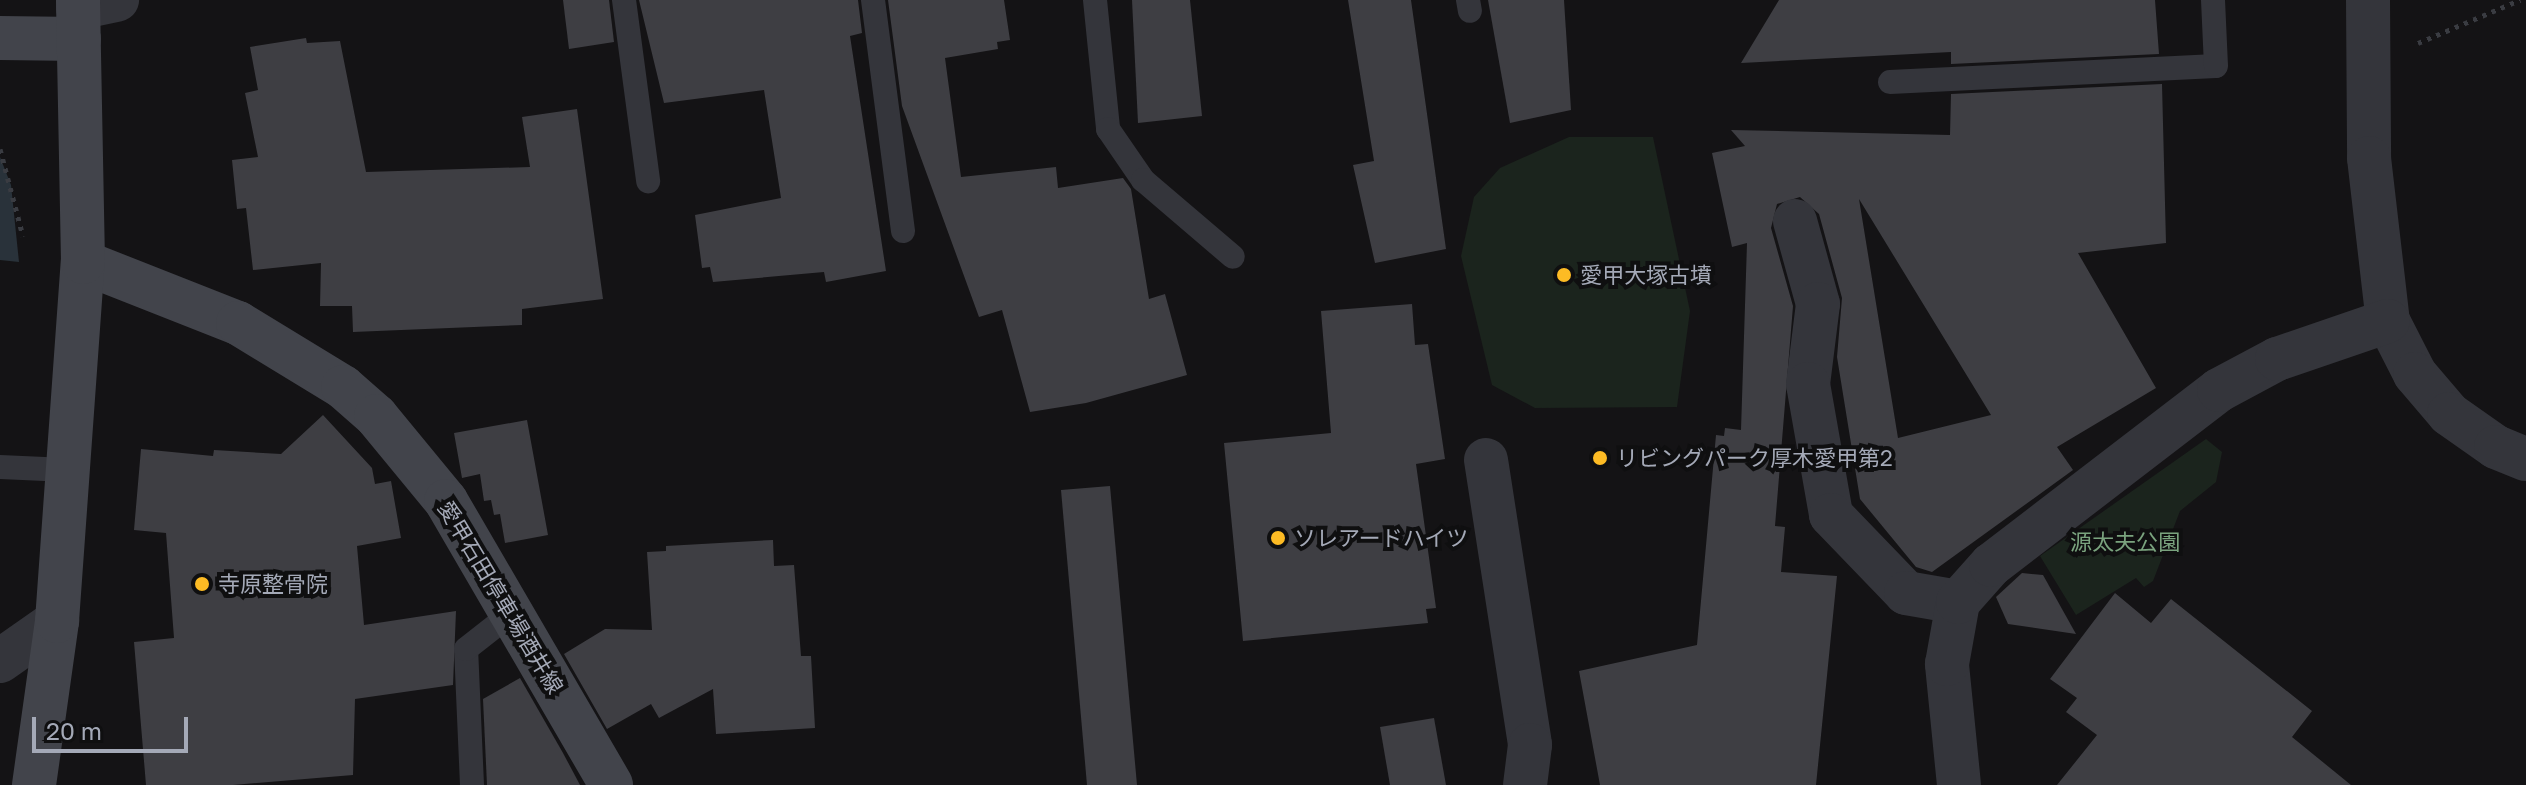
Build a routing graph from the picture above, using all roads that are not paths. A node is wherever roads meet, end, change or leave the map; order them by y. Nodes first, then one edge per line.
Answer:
1 (624, 0) edge
2 (873, 0) edge
3 (1095, 0) edge
4 (2213, 0) edge
5 (2368, 0) edge
6 (88, 12) edge
7 (0, 38) edge
8 (1890, 82) dead end
9 (648, 181) dead end
10 (1795, 221) dead end
11 (903, 231) dead end
12 (1233, 257) dead end
13 (83, 262) junction
14 (2388, 321) junction
15 (2526, 459) edge
16 (1486, 460) dead end
17 (0, 467) edge
18 (67, 470) junction
19 (1958, 602) junction
20 (513, 612) junction
21 (57, 621) junction
22 (0, 661) edge
23 (43, 779) edge
24 (472, 785) edge
25 (611, 785) edge
26 (1525, 785) edge
27 (1959, 785) edge

1 - 9 lane
2 - 11 lane
3 - 12 lane
4 - 8 lane
5 - 14 street
6 - 7 main road
6 - 13 main road
10 - 19 street
13 - 18 main road
13 - 20 main road, 愛甲石田停車場酒井線
14 - 15 street
14 - 19 street
16 - 26 street
17 - 18 lane
18 - 21 main road
19 - 27 street
20 - 24 lane
20 - 25 main road, 愛甲石田停車場酒井線
21 - 22 street
21 - 23 main road

